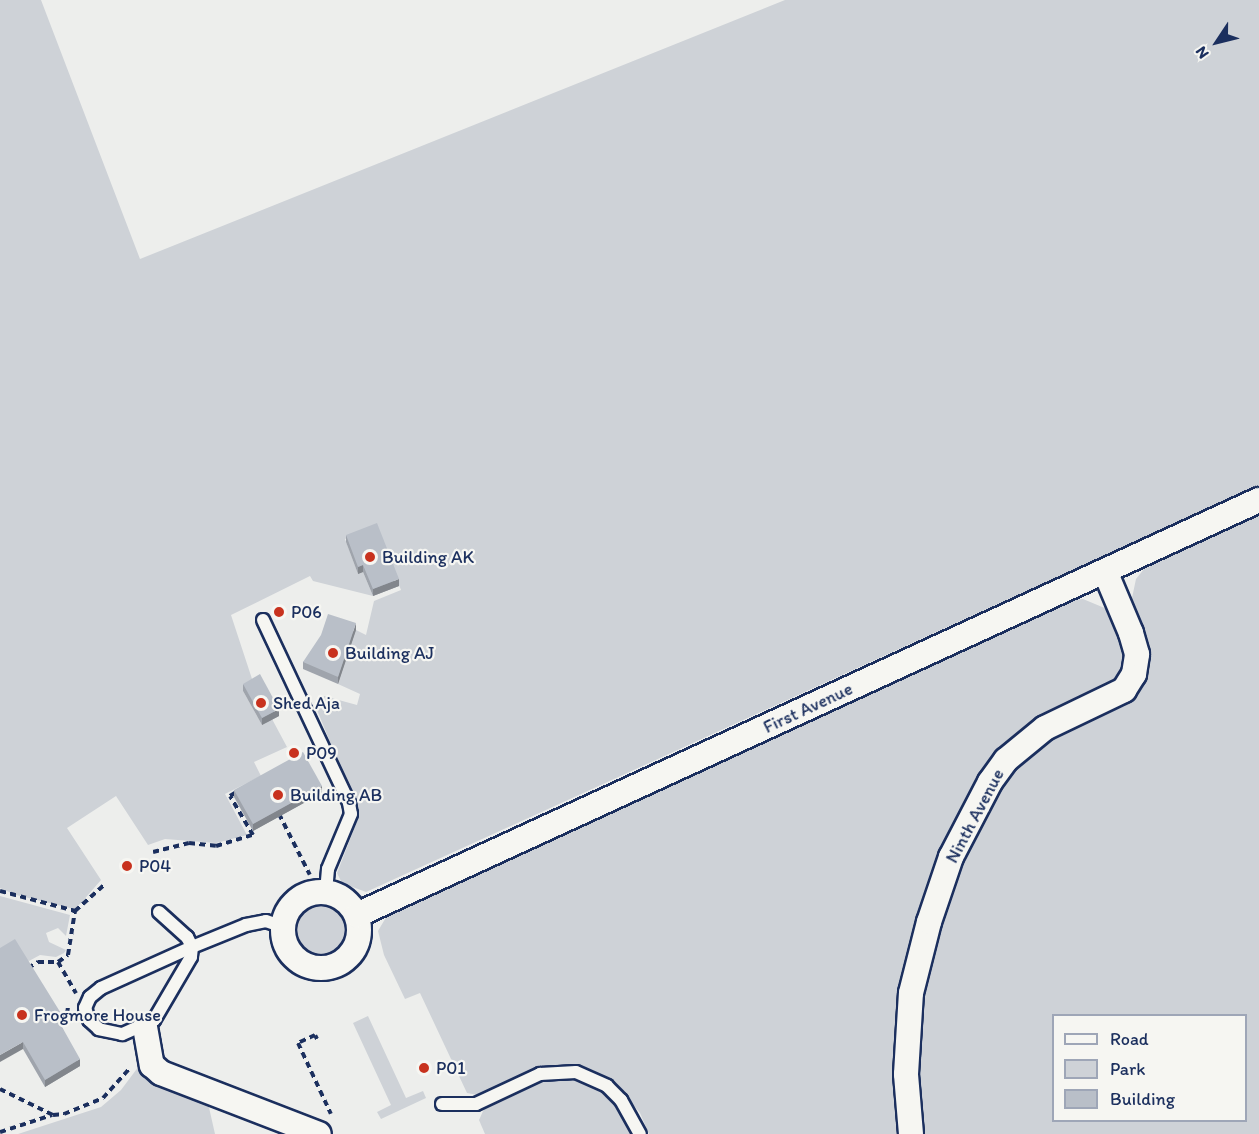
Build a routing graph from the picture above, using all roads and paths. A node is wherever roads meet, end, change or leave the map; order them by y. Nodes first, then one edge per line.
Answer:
1 (1259, 500) edge
2 (1105, 571) junction
3 (263, 620) dead end
4 (249, 785) edge
5 (274, 817) edge
6 (258, 826) edge
7 (250, 830) junction
8 (153, 852) dead end
9 (104, 885) dead end
10 (0, 891) edge
11 (322, 892) junction
12 (75, 911) junction
13 (159, 912) dead end
14 (357, 915) junction
15 (283, 927) junction
16 (192, 947) junction
17 (58, 962) junction
18 (28, 968) edge
19 (59, 1018) edge
20 (144, 1027) junction
21 (317, 1039) dead end
22 (135, 1061) dead end
23 (0, 1089) edge
24 (442, 1104) dead end
25 (53, 1115) junction
26 (327, 1129) edge
27 (0, 1132) edge
28 (640, 1134) edge
29 (911, 1134) edge

1 - 2 street, First Avenue
2 - 14 street, First Avenue
2 - 29 street, Ninth Avenue
3 - 11 lane
4 - 7 path
5 - 11 path
6 - 7 path
7 - 8 path
9 - 12 path
10 - 12 path
11 - 14 street
11 - 15 street
12 - 17 path
13 - 16 lane
14 - 15 street
15 - 16 lane
16 - 20 lane
16 - 20 lane
17 - 18 path
17 - 19 path
20 - 26 street
21 - 26 path
22 - 25 path
23 - 25 path
24 - 28 lane
25 - 27 path

